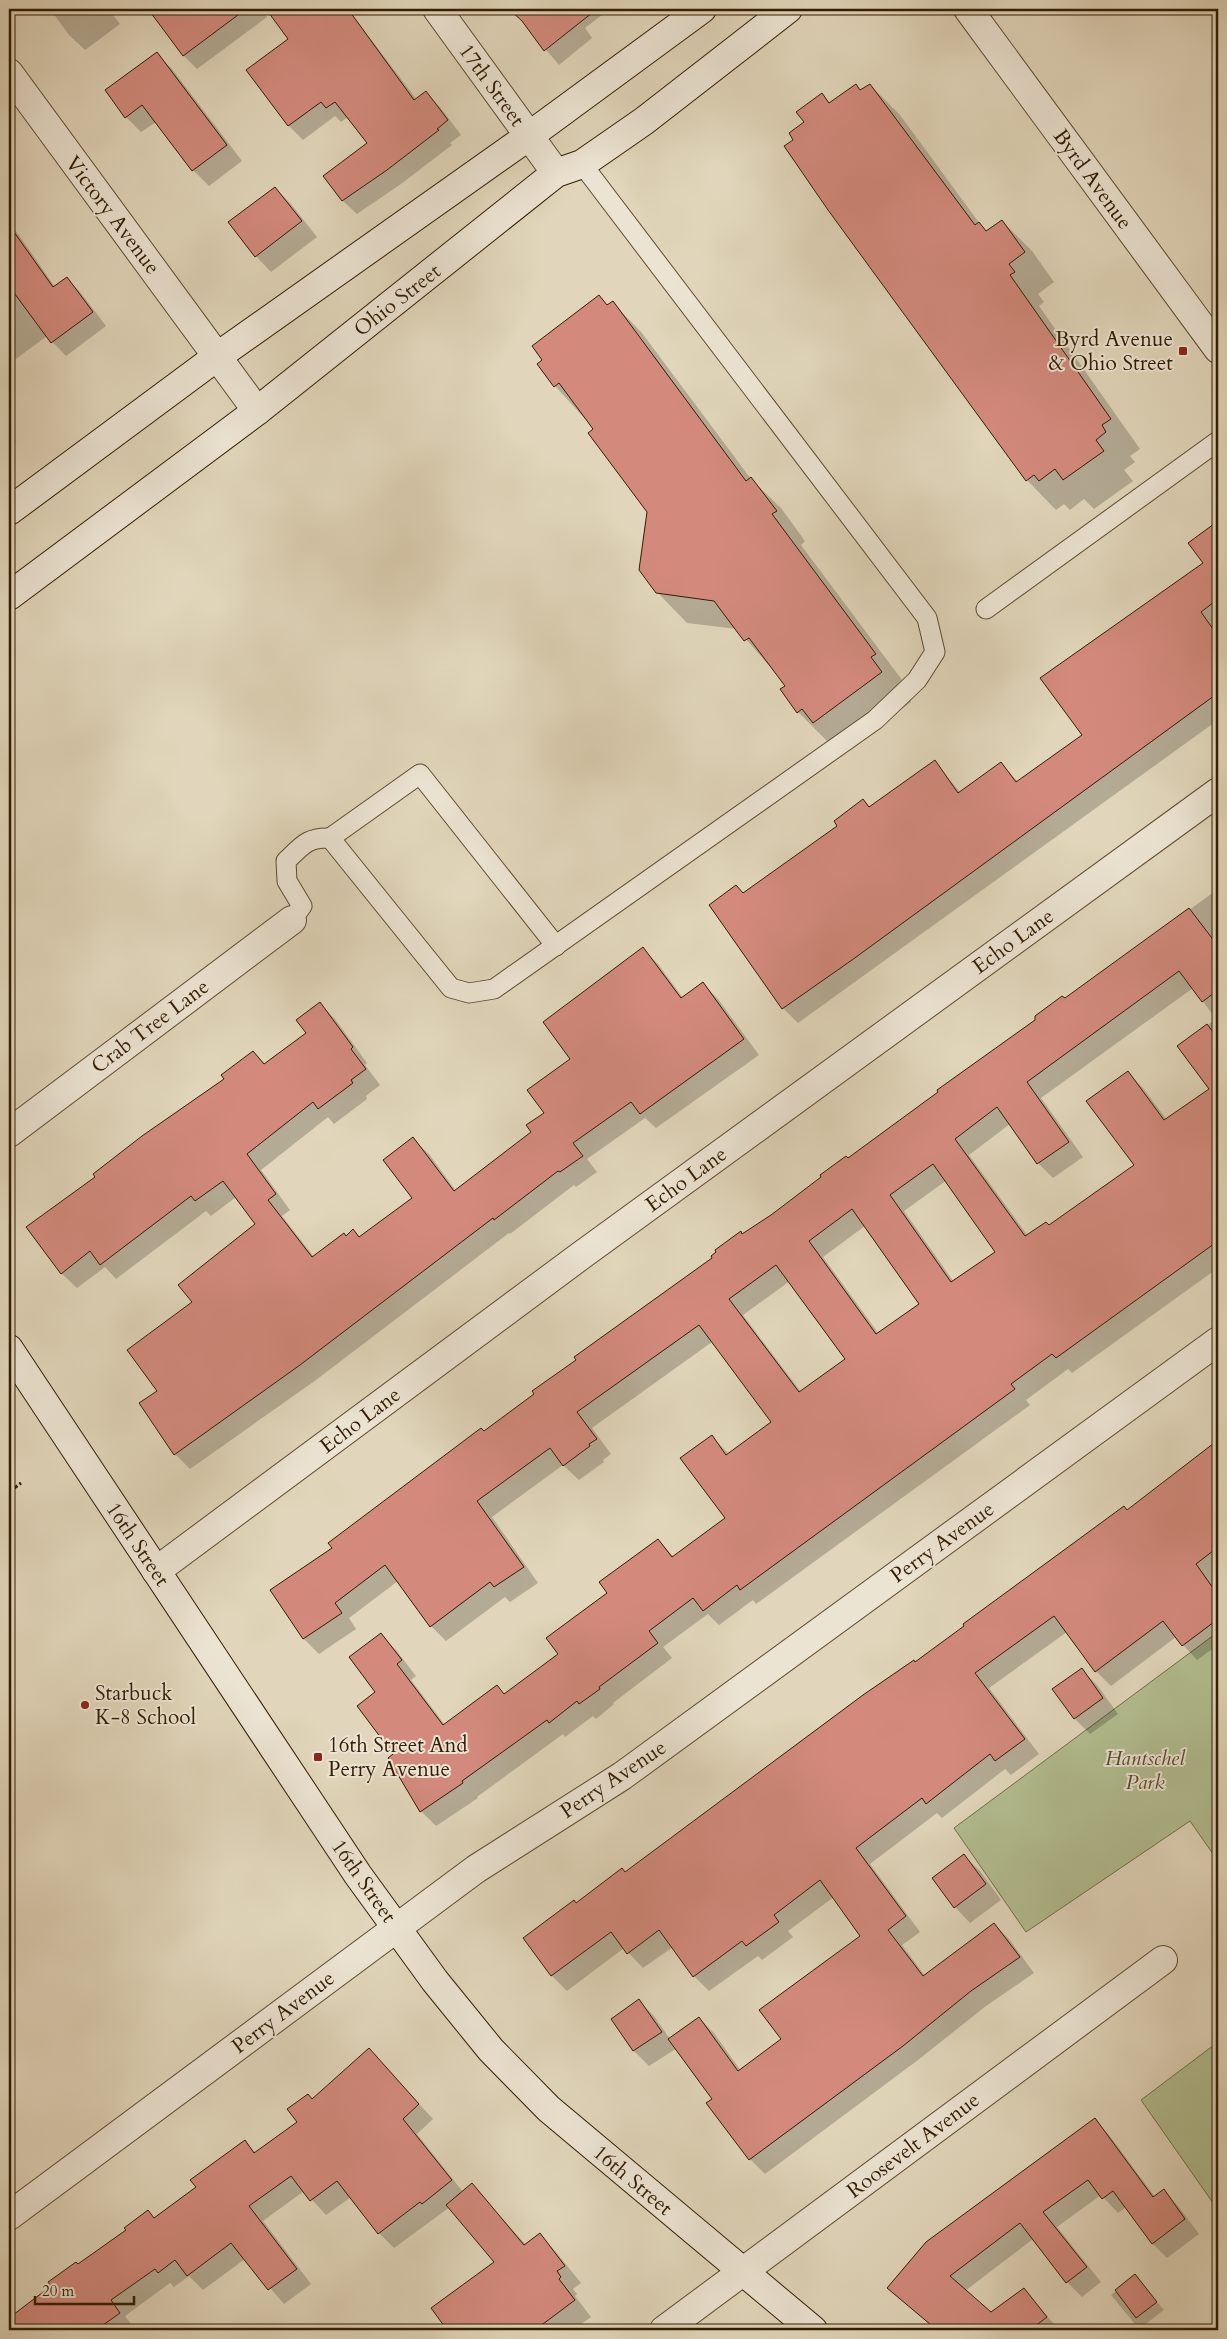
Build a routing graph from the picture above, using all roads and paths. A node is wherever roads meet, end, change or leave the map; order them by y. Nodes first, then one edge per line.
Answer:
1 (437, 9) edge
2 (702, 9) edge
3 (788, 9) edge
4 (968, 9) edge
5 (9, 74) edge
6 (529, 136) junction
7 (582, 164) junction
8 (556, 174) junction
9 (1218, 349) edge
10 (218, 356) junction
11 (257, 410) junction
12 (1218, 441) edge
13 (9, 511) edge
14 (9, 596) edge
15 (986, 609) dead end
16 (1218, 792) edge
17 (330, 838) junction
18 (292, 920) joint
19 (556, 946) junction
20 (9, 1133) edge
21 (1218, 1341) edge
22 (9, 1349) edge
23 (21, 1483) dead end
24 (9, 1492) edge
25 (156, 1571) junction
26 (396, 1928) junction
27 (1163, 1960) dead end
28 (9, 2216) edge
29 (743, 2272) junction
30 (664, 2330) edge
31 (813, 2330) edge

1 - 6 street, 17th Street
2 - 6 street
3 - 7 street, Ohio Street
4 - 9 street, Byrd Avenue
5 - 10 street, Victory Avenue
6 - 8 street, 17th Street
6 - 10 street
7 - 8 street, Ohio Street
7 - 19 lane
8 - 11 street, Ohio Street
10 - 11 street, Victory Avenue
10 - 13 street
11 - 14 street, Ohio Street
12 - 15 lane
16 - 25 street, Echo Lane
17 - 18 lane
17 - 19 lane
17 - 19 lane
18 - 20 street, Crab Tree Lane
21 - 26 street, Perry Avenue
22 - 25 street, 16th Street
23 - 24 path
25 - 26 street, 16th Street
26 - 28 street, Perry Avenue
26 - 29 street, 16th Street
27 - 29 street, Roosevelt Avenue
29 - 30 street, Roosevelt Avenue
29 - 31 street, 16th Street

